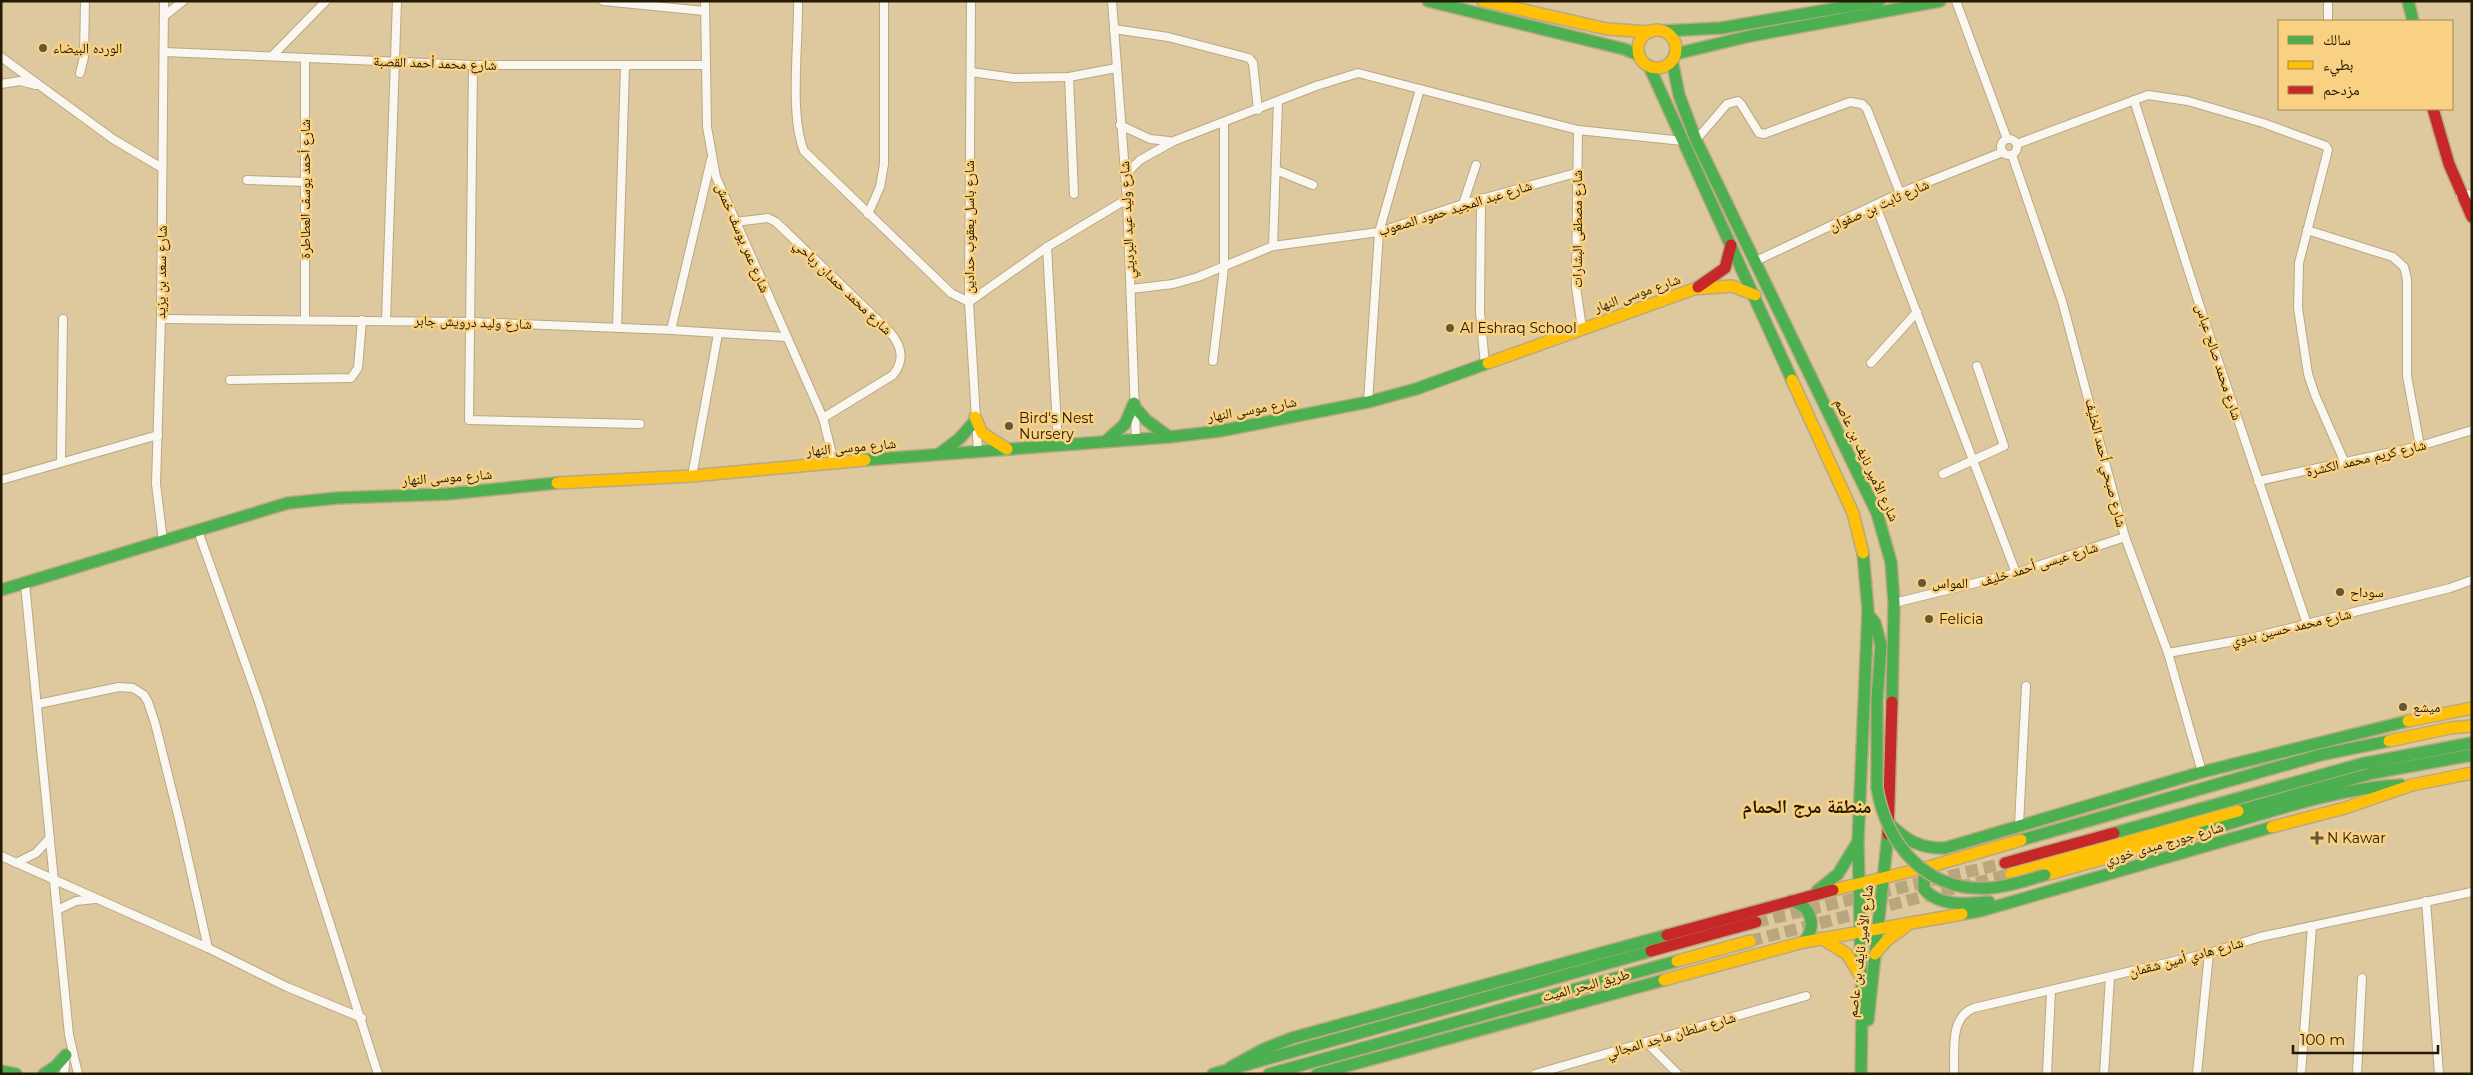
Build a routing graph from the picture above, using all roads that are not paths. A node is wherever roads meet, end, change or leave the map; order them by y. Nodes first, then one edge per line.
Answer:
1 (85, 1) edge
2 (164, 1) edge
3 (183, 1) edge
4 (326, 1) edge
5 (397, 1) edge
6 (603, 1) edge
7 (705, 1) edge
8 (798, 1) edge
9 (884, 1) edge
10 (970, 1) edge
11 (1112, 1) edge
12 (1428, 1) edge
13 (1483, 1) edge
14 (1879, 1) edge
15 (1940, 1) edge
16 (1956, 1) edge
17 (2328, 1) edge
18 (2408, 1) edge
19 (704, 11) junction
20 (164, 16) junction
21 (2328, 20) edge
22 (2413, 20) edge
23 (1114, 29) junction
24 (1663, 31) junction
25 (1646, 34) junction
26 (164, 52) junction
27 (272, 55) junction
28 (1640, 55) junction
29 (1, 57) edge
30 (1673, 57) junction
31 (305, 59) junction
32 (395, 62) junction
33 (473, 65) junction
34 (705, 65) junction
35 (625, 66) junction
36 (1649, 66) junction
37 (1116, 68) junction
38 (971, 72) junction
39 (80, 73) dead end
40 (1068, 77) junction
41 (1, 84) edge
42 (40, 86) junction
43 (1420, 89) junction
44 (2134, 100) junction
45 (1278, 102) junction
46 (1258, 110) junction
47 (2433, 110) edge
48 (1224, 122) junction
49 (1120, 124) junction
50 (1578, 130) junction
51 (2007, 139) junction
52 (1696, 140) junction
53 (1174, 141) junction
54 (1683, 141) junction
55 (2017, 144) junction
56 (2003, 152) junction
57 (2012, 154) junction
58 (711, 158) junction
59 (1476, 165) dead end
60 (162, 168) junction
61 (1276, 170) junction
62 (1576, 173) junction
63 (1124, 175) junction
64 (247, 180) dead end
65 (305, 182) junction
66 (1314, 185) dead end
67 (1900, 193) junction
68 (1074, 194) dead end
69 (2466, 194) edge
70 (1127, 198) junction
71 (1481, 198) junction
72 (1463, 204) junction
73 (1876, 206) junction
74 (868, 214) junction
75 (2472, 217) edge
76 (735, 222) junction
77 (2307, 230) junction
78 (1379, 232) junction
79 (1731, 245) junction
80 (1273, 246) junction
81 (1046, 247) junction
82 (1756, 261) junction
83 (1224, 268) junction
84 (1131, 289) junction
85 (1694, 289) junction
86 (1755, 296) junction
87 (969, 302) junction
88 (1917, 312) junction
89 (63, 319) dead end
90 (161, 319) junction
91 (305, 319) junction
92 (362, 320) junction
93 (386, 320) junction
94 (470, 322) junction
95 (617, 328) junction
96 (1582, 328) junction
97 (671, 330) junction
98 (718, 334) junction
99 (786, 338) junction
100 (1213, 361) dead end
101 (1871, 363) dead end
102 (1485, 366) junction
103 (1977, 366) dead end
104 (230, 380) dead end
105 (1368, 402) junction
106 (1134, 404) junction
107 (823, 418) junction
108 (975, 419) junction
109 (640, 424) dead end
110 (2472, 430) edge
111 (158, 435) junction
112 (1169, 437) junction
113 (1136, 439) junction
114 (1106, 441) junction
115 (1058, 445) junction
116 (2420, 446) junction
117 (1007, 449) junction
118 (978, 452) junction
119 (938, 454) junction
120 (1975, 460) junction
121 (61, 462) junction
122 (834, 462) junction
123 (2345, 463) junction
124 (1943, 474) dead end
125 (692, 476) junction
126 (1, 480) edge
127 (2258, 481) junction
128 (198, 532) junction
129 (2125, 537) junction
130 (163, 541) junction
131 (2016, 573) junction
132 (2472, 580) edge
133 (25, 584) junction
134 (1, 590) edge
135 (1894, 603) junction
136 (1868, 614) junction
137 (2307, 624) junction
138 (2168, 653) junction
139 (2026, 686) dead end
140 (38, 704) junction
141 (2472, 708) edge
142 (2472, 726) edge
143 (2344, 735) junction
144 (2472, 743) edge
145 (2472, 755) edge
146 (2202, 772) junction
147 (2256, 773) junction
148 (2472, 773) edge
149 (2412, 785) junction
150 (1889, 824) junction
151 (2019, 825) junction
152 (50, 838) junction
153 (1859, 839) junction
154 (1, 856) edge
155 (16, 863) junction
156 (2005, 863) tunnel mouth
157 (1932, 866) junction
158 (2011, 874) tunnel mouth
159 (1884, 877) junction
160 (52, 879) junction
161 (1861, 884) junction
162 (2070, 886) junction
163 (2472, 892) edge
164 (1805, 896) junction
165 (96, 898) junction
166 (1788, 901) junction
167 (2426, 901) junction
168 (57, 910) junction
169 (1756, 922) tunnel mouth
170 (1914, 923) junction
171 (2312, 926) junction
172 (1879, 929) junction
173 (1862, 931) junction
174 (1821, 938) junction
175 (1750, 942) tunnel mouth
176 (1804, 942) junction
177 (208, 948) junction
178 (2209, 953) junction
179 (1875, 954) junction
180 (2110, 977) junction
181 (2362, 978) dead end
182 (1862, 980) junction
183 (2051, 991) junction
184 (1806, 996) dead end
185 (362, 1018) junction
186 (1863, 1031) junction
187 (69, 1035) junction
188 (1646, 1042) junction
189 (66, 1054) junction
190 (1226, 1070) junction
191 (1, 1071) edge
192 (1550, 1072) edge
193 (16, 1074) edge
194 (44, 1074) edge
195 (64, 1074) edge
196 (78, 1074) edge
197 (378, 1074) edge
198 (1213, 1074) edge
199 (1270, 1074) edge
200 (1318, 1074) edge
201 (1535, 1074) edge
202 (1678, 1074) edge
203 (1861, 1074) edge
204 (1954, 1074) edge
205 (2047, 1074) edge
206 (2104, 1074) edge
207 (2198, 1074) edge
208 (2301, 1074) edge
209 (2357, 1074) edge
210 (2439, 1074) edge

1 - 39 street
2 - 20 street, شارع سعد بن يزيد
3 - 20 street
4 - 27 street
5 - 32 street
6 - 19 street
7 - 19 street, شارع عمر يوسف خمش
8 - 74 street
9 - 74 street
10 - 38 street, شارع باسل يعقوب حدادين
11 - 23 street, شارع وليد عيد البرديني
12 - 28 street
13 - 25 street
14 - 24 street
15 - 30 street
16 - 51 street
17 - 21 street
18 - 22 street
19 - 34 street, شارع عمر يوسف خمش
20 - 26 street, شارع سعد بن يزيد
23 - 37 street, شارع وليد عيد البرديني
23 - 46 street
24 - 25 street
24 - 30 street
25 - 28 street
26 - 27 street, شارع محمد أحمد القصبة
26 - 60 street, شارع سعد بن يزيد
27 - 31 street, شارع محمد أحمد القصبة
28 - 36 street
29 - 42 street
30 - 36 street
30 - 52 street, شارع الأمير نايف بن عاصم
31 - 32 street, شارع محمد أحمد القصبة
31 - 65 street, شارع أحمد يوسف العطاطرة
32 - 33 street, شارع محمد أحمد القصبة
32 - 93 street
33 - 35 street, شارع محمد أحمد القصبة
33 - 94 street
34 - 35 street, شارع محمد أحمد القصبة
34 - 58 street, شارع عمر يوسف خمش
35 - 95 street
36 - 54 street, شارع الأمير نايف بن عاصم
37 - 40 street
37 - 49 street, شارع وليد عيد البرديني
38 - 40 street
38 - 87 street, شارع باسل يعقوب حدادين
40 - 68 street
41 - 42 street
42 - 60 street
43 - 45 street
43 - 50 street
43 - 78 street
44 - 55 street
44 - 77 street
44 - 127 street, شارع محمد صالح عباس
45 - 46 street
45 - 61 street
46 - 48 street
47 - 69 street
48 - 53 street
48 - 83 street
49 - 53 street
49 - 63 street, شارع وليد عيد البرديني
50 - 54 street
50 - 62 street, شارع مصطفى البشارات
51 - 55 street
51 - 56 street
52 - 67 street
52 - 82 street, شارع الأمير نايف بن عاصم
53 - 63 street
54 - 79 street, شارع الأمير نايف بن عاصم
55 - 57 street
56 - 57 street
56 - 67 street, شارع ثابت بن صفوان
57 - 129 street, شارع صبحي أحمد الخليف
58 - 76 street, شارع عمر يوسف خمش
58 - 97 street
59 - 72 street
60 - 90 street, شارع سعد بن يزيد
61 - 66 street
61 - 80 street
62 - 71 street, شارع عبد المجيد حمود الصعوب
62 - 96 street, شارع مصطفى البشارات
63 - 70 street, شارع وليد عيد البرديني
64 - 65 street
65 - 91 street, شارع أحمد يوسف العطاطرة
67 - 73 street, شارع ثابت بن صفوان
69 - 75 street
70 - 81 street
70 - 84 street, شارع وليد عيد البرديني
71 - 72 street, شارع عبد المجيد حمود الصعوب
71 - 102 street
72 - 78 street, شارع عبد المجيد حمود الصعوب
73 - 82 street, شارع ثابت بن صفوان
73 - 88 street
74 - 87 street
76 - 99 street, شارع عمر يوسف خمش
76 - 107 street, شارع محمد حمدان رباحي
77 - 116 street
77 - 123 street
78 - 80 street, شارع عبد المجيد حمود الصعوب
78 - 105 street
79 - 85 street, شارع موسى النهار
79 - 86 street, شارع الأمير نايف بن عاصم
80 - 83 street, شارع عبد المجيد حمود الصعوب
81 - 87 street
81 - 115 street
82 - 135 street, شارع الأمير نايف بن عاصم
83 - 84 street, شارع عبد المجيد حمود الصعوب
83 - 100 street
84 - 106 street, شارع وليد عيد البرديني
85 - 86 street, شارع موسى النهار
85 - 96 street, شارع موسى النهار
86 - 136 street, شارع الأمير نايف بن عاصم
87 - 108 street, شارع باسل يعقوب حدادين
88 - 101 street
88 - 120 street
89 - 121 street
90 - 91 street, شارع وليد درويش جابر
90 - 111 street, شارع سعد بن يزيد
91 - 92 street, شارع وليد درويش جابر
92 - 93 street, شارع وليد درويش جابر
92 - 104 street
93 - 94 street, شارع وليد درويش جابر
94 - 95 street, شارع وليد درويش جابر
94 - 109 street
95 - 97 street, شارع وليد درويش جابر
96 - 102 street, شارع موسى النهار
97 - 98 street, شارع وليد درويش جابر
98 - 99 street, شارع وليد درويش جابر
98 - 125 street
99 - 107 street, شارع عمر يوسف خمش
102 - 105 street, شارع موسى النهار
103 - 120 street
105 - 112 street, شارع موسى النهار
106 - 112 street
106 - 113 street, شارع وليد عيد البرديني
106 - 114 street
107 - 122 street, شارع عمر يوسف خمش
108 - 117 street
108 - 118 street, شارع باسل يعقوب حدادين
108 - 119 street
110 - 116 street, شارع كريم محمد الكشرة
111 - 121 street
111 - 130 street, شارع سعد بن يزيد
112 - 113 street, شارع موسى النهار
113 - 114 street, شارع موسى النهار
114 - 115 street, شارع موسى النهار
115 - 117 street, شارع موسى النهار
116 - 123 street, شارع كريم محمد الكشرة
117 - 118 street, شارع موسى النهار
118 - 119 street, شارع موسى النهار
119 - 122 street, شارع موسى النهار
120 - 124 street
120 - 131 street
121 - 126 street
122 - 125 street, شارع موسى النهار
123 - 127 street, شارع كريم محمد الكشرة
125 - 128 street, شارع موسى النهار
127 - 137 street, شارع محمد صالح عباس
128 - 130 street, شارع موسى النهار
128 - 185 street
129 - 131 street, شارع عيسى أحمد خليف
129 - 138 street, شارع صبحي أحمد الخليف
130 - 133 street, شارع موسى النهار
131 - 135 street, شارع عيسى أحمد خليف
132 - 137 street, شارع محمد حسين بدوي
133 - 134 street, شارع موسى النهار
133 - 140 street
135 - 150 street, شارع الأمير نايف بن عاصم
136 - 149 street, bridge
136 - 153 street, شارع الأمير نايف بن عاصم
137 - 138 street, شارع محمد حسين بدوي
138 - 146 street, شارع صبحي أحمد الخليف
139 - 151 street
140 - 152 street
140 - 177 street
141 - 143 street
142 - 147 street
143 - 146 street
143 - 147 street
144 - 156 street
145 - 158 street
146 - 151 street
147 - 157 street
148 - 149 street, شارع جورج مبدى خوري
149 - 162 street, شارع جورج مبدى خوري
150 - 151 street
150 - 159 street, شارع الأمير نايف بن عاصم
152 - 155 street
152 - 160 street
153 - 161 street, شارع الأمير نايف بن عاصم
153 - 164 street
154 - 155 street
155 - 160 street
157 - 159 street
157 - 162 street
159 - 161 street
159 - 172 street, شارع الأمير نايف بن عاصم
160 - 165 street
160 - 168 street
161 - 164 street
161 - 173 street, شارع الأمير نايف بن عاصم
162 - 170 street, شارع جورج مبدى خوري
163 - 167 street, شارع هادي أمين شقمان
164 - 166 street
165 - 168 street
165 - 177 street
166 - 176 street
166 - 190 street
167 - 171 street, شارع هادي أمين شقمان
167 - 210 street
168 - 187 street
169 - 190 street
170 - 172 street, شارع جورج مبدى خوري
170 - 179 street
171 - 178 street, شارع هادي أمين شقمان
171 - 208 street
172 - 173 street, شارع جورج مبدى خوري
172 - 179 street, شارع الأمير نايف بن عاصم
173 - 174 street, طريق البحر الميت
173 - 182 street, شارع الأمير نايف بن عاصم
174 - 176 street, طريق البحر الميت
174 - 182 street
175 - 199 street, طريق البحر الميت
176 - 200 street, طريق البحر الميت
177 - 185 street
178 - 180 street, شارع هادي أمين شقمان
178 - 207 street
179 - 186 street, شارع الأمير نايف بن عاصم
180 - 183 street, شارع هادي أمين شقمان
180 - 206 street
181 - 209 street
182 - 186 street, شارع الأمير نايف بن عاصم
183 - 204 street, شارع هادي أمين شقمان
183 - 205 street
184 - 188 street, شارع سلطان ماجد المجالي
185 - 197 street
186 - 203 street
187 - 189 street
187 - 196 street
188 - 192 street, شارع سلطان ماجد المجالي
188 - 202 street
189 - 194 street
189 - 195 street
190 - 198 street
191 - 193 street
192 - 201 street, شارع سلطان ماجد المجالي

